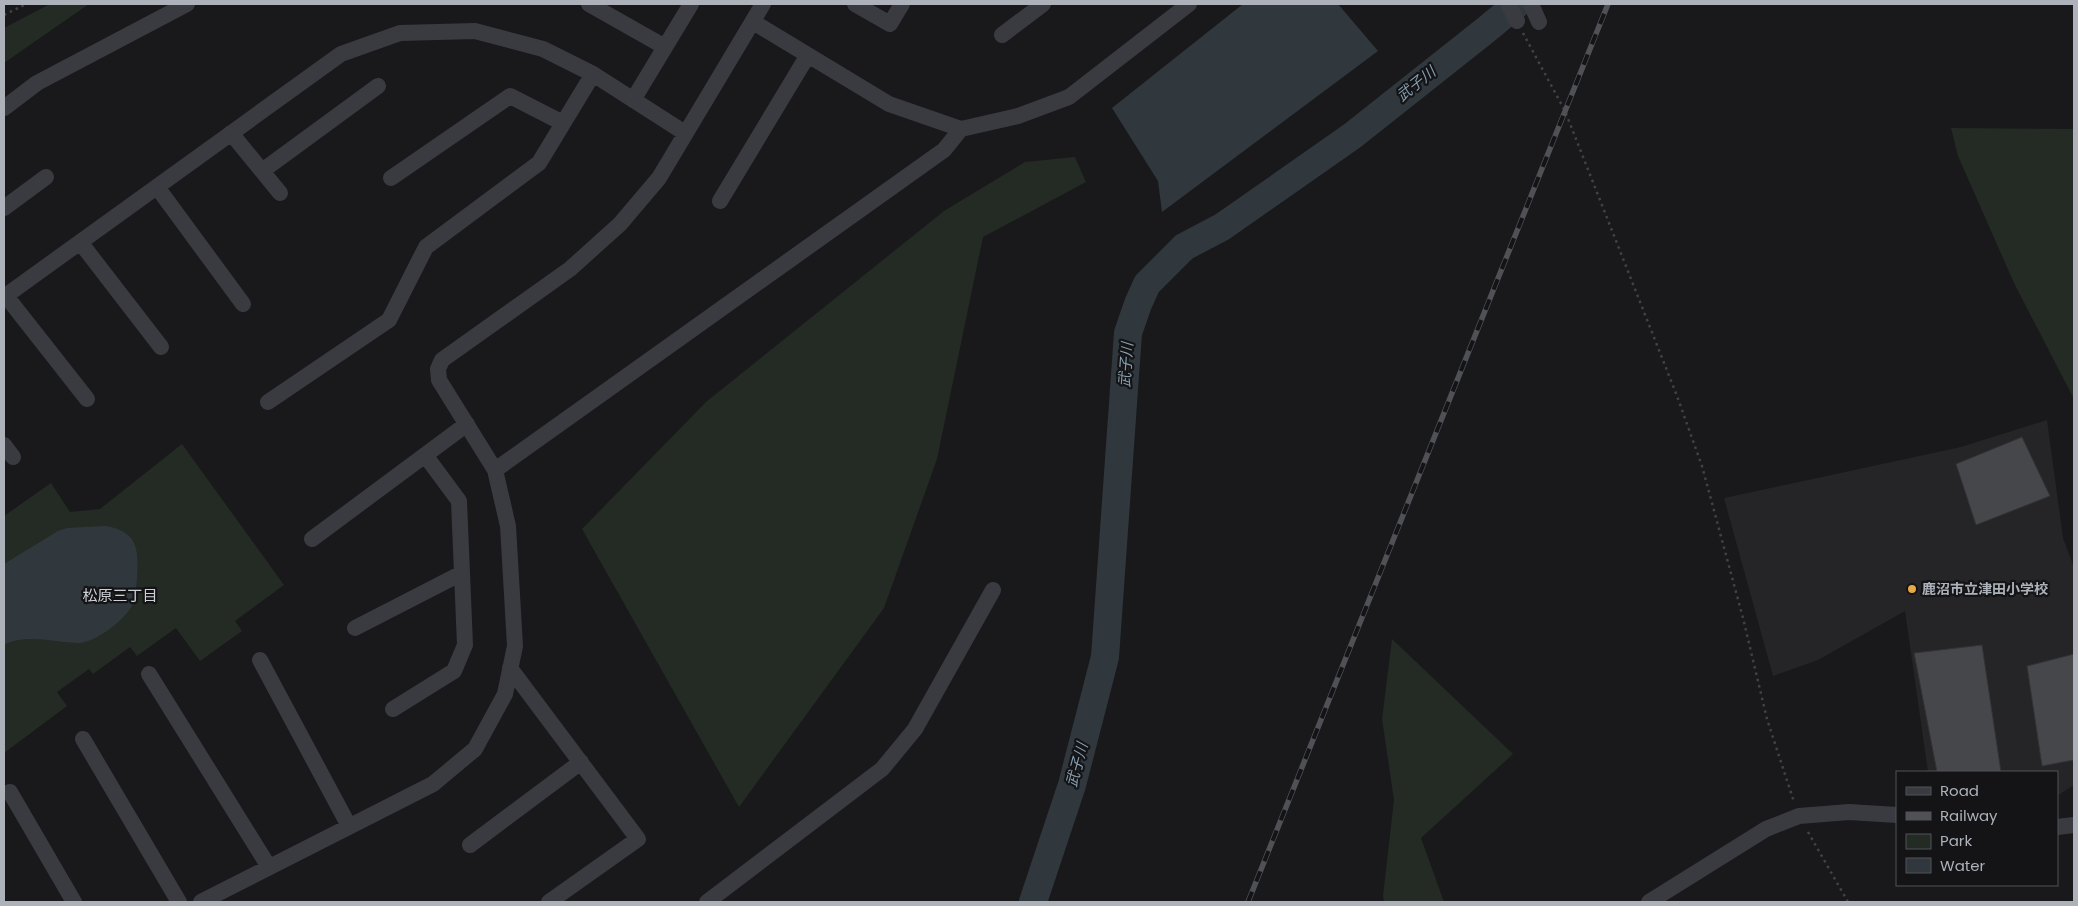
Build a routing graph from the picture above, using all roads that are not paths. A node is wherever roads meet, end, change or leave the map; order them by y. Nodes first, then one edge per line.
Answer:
1 (187, 4) edge
2 (589, 4) edge
3 (691, 4) edge
4 (763, 4) edge
5 (855, 4) edge
6 (902, 4) edge
7 (1043, 4) edge
8 (1189, 4) edge
9 (1508, 4) edge
10 (1532, 4) edge
11 (1516, 20) road end
12 (753, 22) junction
13 (1539, 22) dead end
14 (1002, 35) dead end
15 (665, 47) junction
16 (808, 55) junction
17 (593, 74) junction
18 (378, 86) dead end
19 (633, 100) junction
20 (4, 108) edge
21 (563, 123) junction
22 (962, 129) junction
23 (231, 133) junction
24 (685, 133) junction
25 (262, 171) junction
26 (46, 178) dead end
27 (391, 178) dead end
28 (157, 187) junction
29 (280, 193) dead end
30 (720, 201) dead end
31 (4, 208) edge
32 (80, 242) junction
33 (5, 296) edge
34 (244, 304) dead end
35 (161, 347) dead end
36 (87, 399) dead end
37 (268, 402) dead end
38 (467, 424) junction
39 (425, 454) junction
40 (495, 470) junction
41 (312, 538) dead end
42 (462, 574) junction
43 (993, 590) dead end
44 (356, 628) dead end
45 (260, 660) dead end
46 (510, 668) junction
47 (149, 674) dead end
48 (393, 709) dead end
49 (83, 739) dead end
50 (580, 762) junction
51 (10, 792) dead end
52 (1896, 815) edge
53 (2074, 825) edge
54 (350, 826) junction
55 (2058, 826) edge
56 (470, 845) dead end
57 (269, 867) junction
58 (74, 902) edge
59 (179, 902) edge
60 (201, 902) edge
61 (548, 902) edge
62 (707, 902) edge
63 (1649, 902) edge

1 - 20 street
2 - 15 street
3 - 15 street
4 - 12 street
5 - 6 street
7 - 14 street
8 - 22 street
9 - 11 street
10 - 13 street
12 - 16 street
12 - 24 street
15 - 19 street
16 - 22 street
16 - 30 street
17 - 19 street
17 - 21 street
17 - 23 street
18 - 25 street
19 - 24 street
21 - 27 street
21 - 37 street
22 - 40 street
23 - 25 street
23 - 28 street
24 - 38 street
25 - 29 street
26 - 31 street
28 - 32 street
28 - 34 street
32 - 33 street
32 - 35 street
33 - 36 street
38 - 39 street
38 - 40 street
39 - 41 street
39 - 42 street
40 - 46 street
42 - 44 street
42 - 48 street
43 - 62 street
45 - 54 street
46 - 50 street
46 - 54 street
47 - 57 street
49 - 59 street
50 - 56 street
50 - 61 street
51 - 58 street
52 - 63 street
53 - 55 street
54 - 57 street
57 - 60 street

